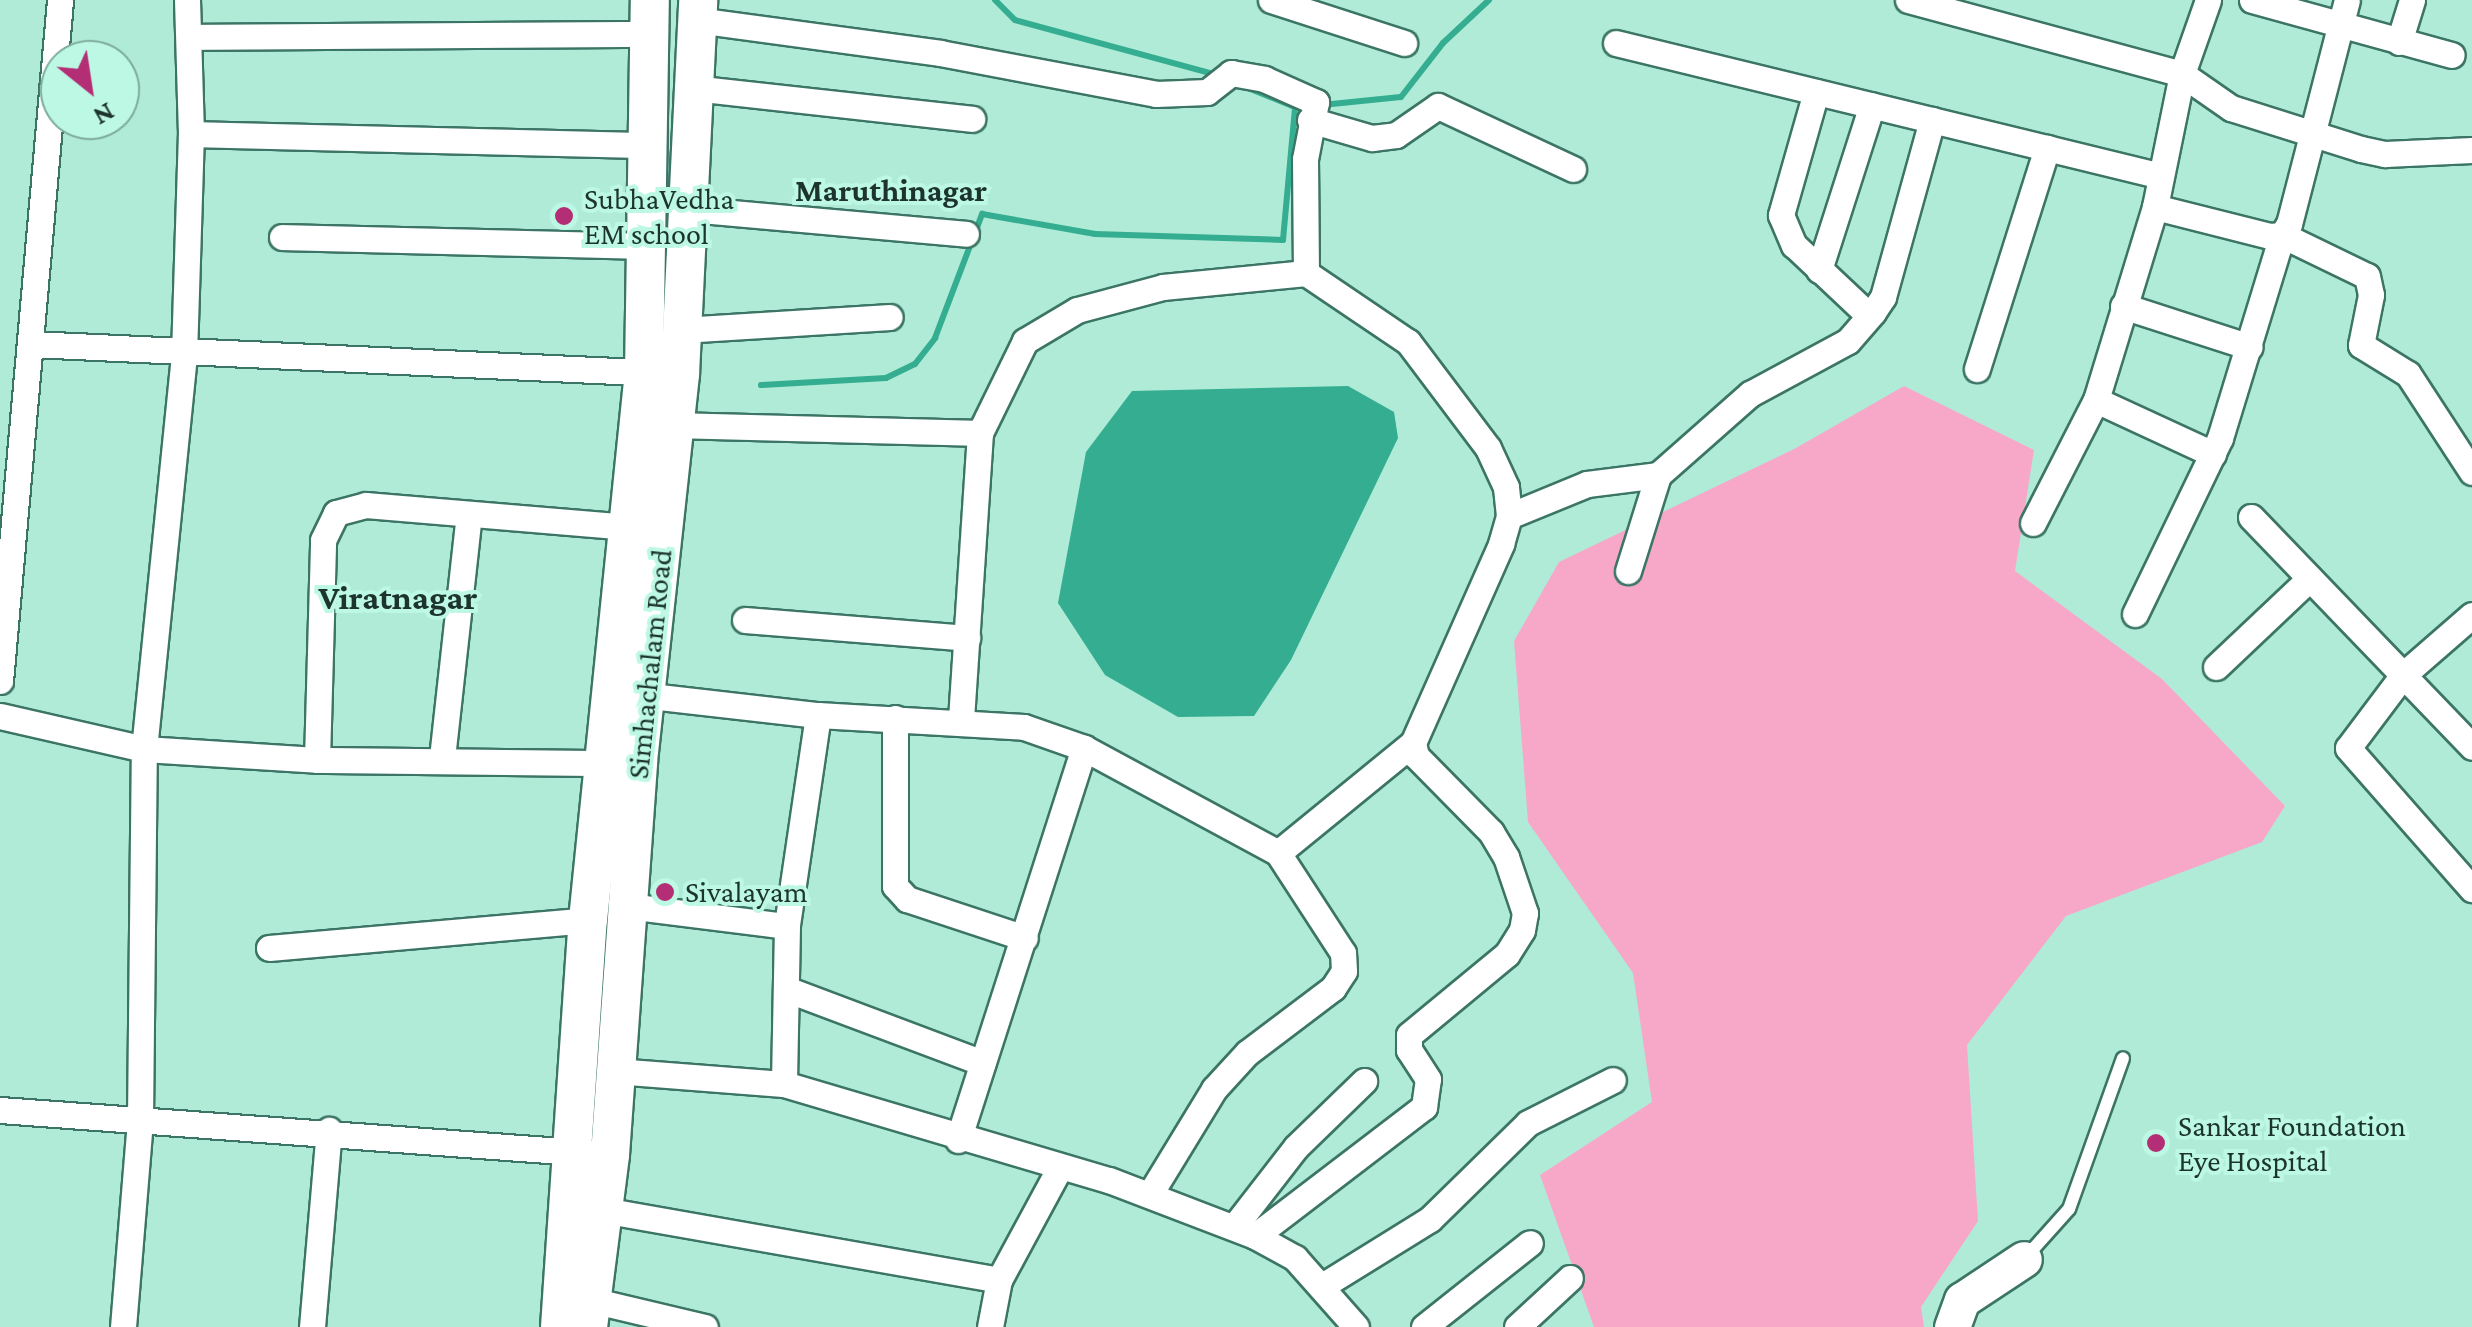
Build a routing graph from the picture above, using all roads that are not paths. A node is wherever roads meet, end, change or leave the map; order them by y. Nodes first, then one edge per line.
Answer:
1 (60, 0) edge
2 (187, 0) edge
3 (1908, 0) edge
4 (2208, 0) edge
5 (2252, 0) edge
6 (2347, 0) edge
7 (2412, 0) edge
8 (1289, 2) edge
9 (697, 10) edge
10 (649, 17) edge
11 (2339, 28) junction
12 (189, 38) junction
13 (2399, 42) junction
14 (1404, 43) dead end
15 (1616, 43) dead end
16 (2452, 55) dead end
17 (2182, 74) junction
18 (693, 88) junction
19 (1816, 92) junction
20 (1872, 106) junction
21 (1313, 111) junction
22 (972, 119) dead end
23 (1932, 120) junction
24 (2311, 133) junction
25 (191, 134) junction
26 (648, 145) junction
27 (2047, 148) junction
28 (2472, 150) edge
29 (1573, 169) dead end
30 (2157, 175) junction
31 (2154, 207) junction
32 (688, 210) junction
33 (966, 234) dead end
34 (2282, 235) junction
35 (282, 237) dead end
36 (645, 246) junction
37 (1819, 270) junction
38 (1306, 273) junction
39 (2123, 306) junction
40 (1873, 312) junction
41 (890, 317) dead end
42 (682, 330) junction
43 (31, 344) junction
44 (2250, 347) junction
45 (184, 356) junction
46 (1978, 369) dead end
47 (662, 373) junction
48 (2096, 400) junction
49 (675, 425) junction
50 (980, 433) junction
51 (2213, 454) junction
52 (2472, 472) edge
53 (1658, 475) junction
54 (469, 514) junction
55 (1509, 516) junction
56 (2252, 518) dead end
57 (2033, 523) dead end
58 (628, 527) junction
59 (1628, 571) dead end
60 (2310, 578) junction
61 (2134, 614) dead end
62 (2472, 614) edge
63 (745, 620) dead end
64 (966, 638) junction
65 (2216, 667) dead end
66 (2402, 675) junction
67 (0, 681) edge
68 (608, 689) junction
69 (645, 697) junction
70 (818, 715) junction
71 (0, 716) edge
72 (895, 718) junction
73 (961, 722) junction
74 (1413, 743) junction
75 (2472, 747) edge
76 (1084, 748) junction
77 (144, 749) junction
78 (442, 758) junction
79 (317, 760) junction
80 (603, 763) junction
81 (1278, 853) junction
82 (2472, 889) edge
83 (628, 906) junction
84 (588, 920) junction
85 (787, 926) junction
86 (1025, 938) junction
87 (269, 948) dead end
88 (786, 989) junction
89 (2123, 1058) dead end
90 (982, 1062) junction
91 (615, 1071) junction
92 (1614, 1080) dead end
93 (1364, 1081) dead end
94 (784, 1084) junction
95 (0, 1110) edge
96 (140, 1119) junction
97 (329, 1130) junction
98 (958, 1140) junction
99 (572, 1152) junction
100 (610, 1155) junction
101 (1060, 1167) junction
102 (1150, 1194) junction
103 (603, 1210) junction
104 (1244, 1231) junction
105 (1530, 1242) dead end
106 (2024, 1259) joint
107 (1570, 1278) dead end
108 (999, 1280) junction
109 (1322, 1286) junction
110 (590, 1314) edge
111 (122, 1327) edge
112 (312, 1327) edge
113 (560, 1327) edge
114 (705, 1327) edge
115 (990, 1327) edge
116 (1356, 1327) edge
117 (1424, 1327) edge
118 (1516, 1327) edge
119 (1952, 1327) edge

1 - 43 street
2 - 12 street
3 - 17 street
4 - 17 street
5 - 11 street
6 - 11 street
7 - 13 street
8 - 14 street
9 - 18 main road, Simhachalam Road
9 - 21 street
10 - 12 street
10 - 26 main road
11 - 13 street
11 - 24 street
12 - 25 street
13 - 16 street
15 - 19 street
17 - 24 street
17 - 30 street
18 - 22 street
18 - 32 main road, Simhachalam Road
19 - 20 street
19 - 37 street
20 - 23 street
20 - 37 street
21 - 29 street
21 - 38 street
23 - 27 street
23 - 40 street
24 - 28 street
24 - 34 street
25 - 26 street
25 - 45 street
26 - 36 main road
27 - 30 street
27 - 46 street
30 - 31 street
31 - 34 street
31 - 39 street
32 - 33 street
32 - 42 main road, Simhachalam Road
34 - 44 street
34 - 52 street
35 - 36 street
36 - 47 main road
37 - 40 street
38 - 50 street
38 - 55 street
39 - 44 street
39 - 48 street
40 - 53 street
41 - 42 street
42 - 47 main road, Simhachalam Road
43 - 45 street
43 - 67 street
44 - 51 street
45 - 47 street
45 - 77 street
47 - 49 main road, Simhachalam Road
47 - 58 main road
48 - 51 street
48 - 57 street
49 - 50 street
49 - 69 main road, Simhachalam Road
50 - 64 street
51 - 61 street
53 - 55 street
53 - 59 street
54 - 58 street
54 - 78 street
54 - 79 street
55 - 74 street
56 - 60 street
58 - 68 main road
60 - 65 street
60 - 66 street
62 - 66 street
63 - 64 street
64 - 73 street
66 - 75 street
66 - 82 street
68 - 69 street
68 - 80 main road
69 - 70 street
69 - 83 main road, Simhachalam Road
70 - 72 street
70 - 85 street
71 - 77 street
72 - 73 street
72 - 86 street
73 - 76 street
74 - 81 street
74 - 104 street
76 - 81 street
76 - 86 street
77 - 79 street
77 - 96 street
78 - 79 street
78 - 80 street
80 - 84 main road
81 - 102 street
83 - 85 street
83 - 91 main road, Simhachalam Road
84 - 87 street
84 - 99 main road
85 - 88 street
86 - 90 street
88 - 90 street
88 - 94 street
89 - 106 lane
90 - 98 street
91 - 94 street
91 - 100 main road, Simhachalam Road
92 - 109 street
93 - 104 street
94 - 98 street
95 - 96 street
96 - 97 street
96 - 111 street
97 - 99 street
97 - 112 street
98 - 101 street
99 - 100 street
99 - 113 main road
100 - 103 main road, Simhachalam Road
101 - 102 street
101 - 108 street
102 - 104 street
103 - 108 street
103 - 110 main road, Simhachalam Road
104 - 109 street
105 - 117 street
106 - 119 street
107 - 118 street
108 - 115 street
109 - 116 street
110 - 114 street

